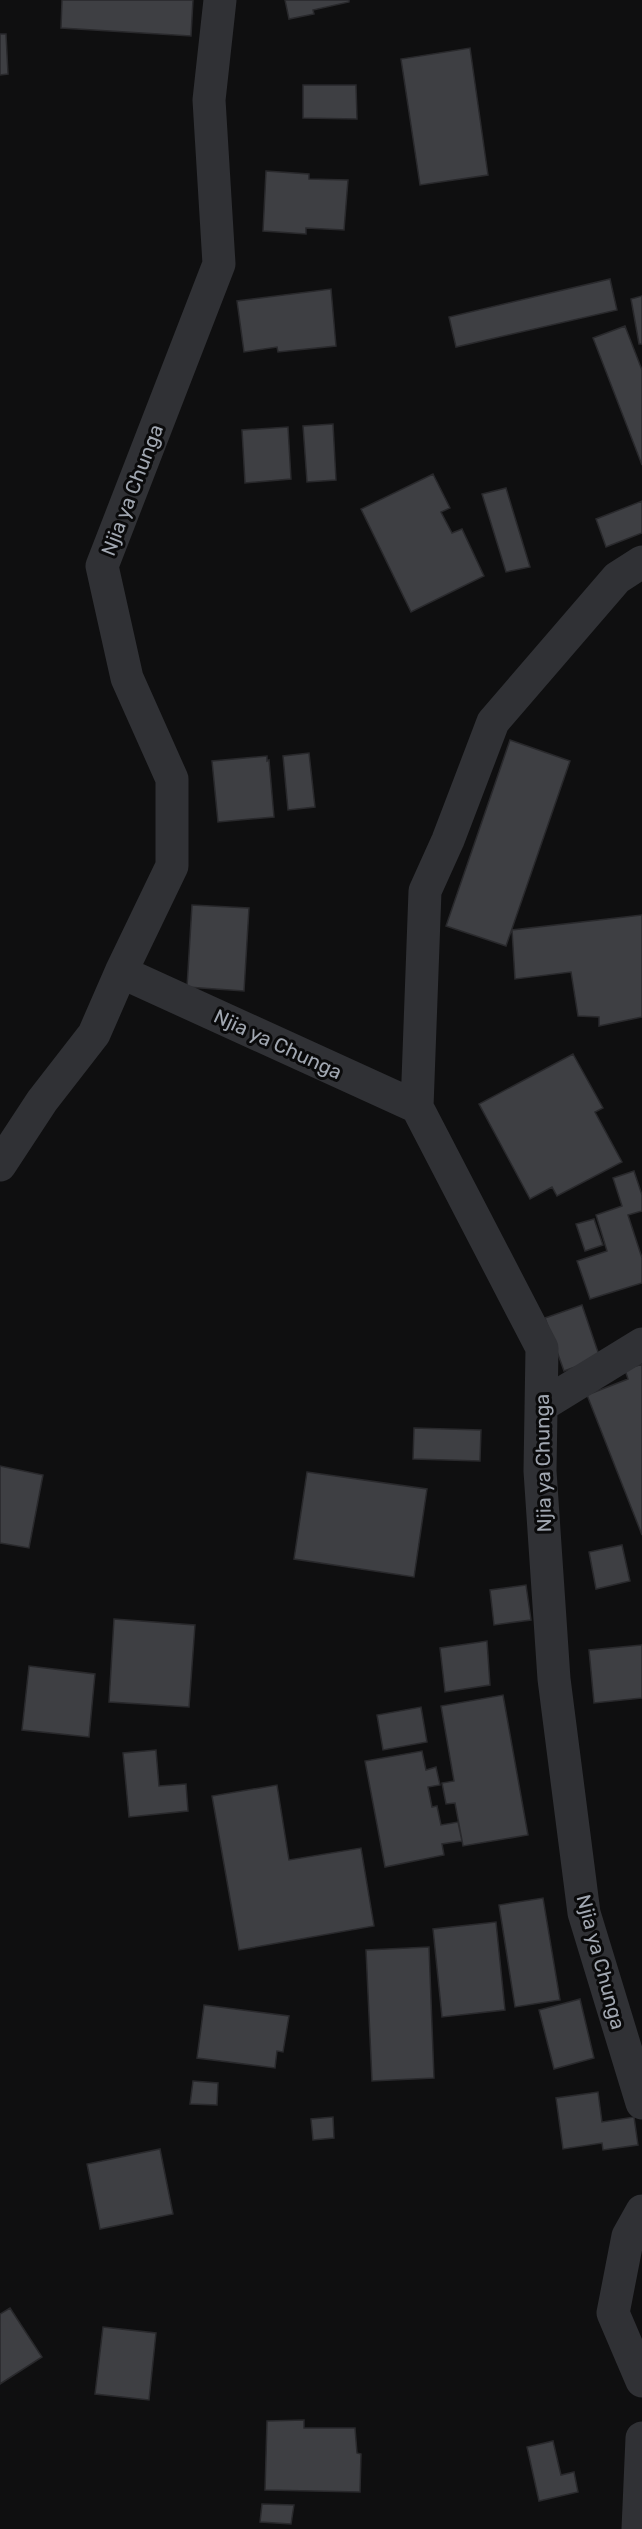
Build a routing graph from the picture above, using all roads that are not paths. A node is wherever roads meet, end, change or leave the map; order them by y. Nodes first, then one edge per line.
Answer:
1 (220, 0) edge
2 (642, 562) edge
3 (121, 972) junction
4 (417, 1107) junction
5 (0, 1165) edge
6 (642, 1344) edge
7 (541, 1406) junction
8 (642, 2103) edge
9 (642, 2211) edge
10 (642, 2381) edge
11 (642, 2438) edge
12 (638, 2529) edge

1 - 3 street, Njia ya Chunga
2 - 4 street
3 - 4 street, Njia ya Chunga
3 - 5 street
4 - 7 street, Njia ya Chunga
6 - 7 street
7 - 8 street, Njia ya Chunga
9 - 10 street
11 - 12 street

